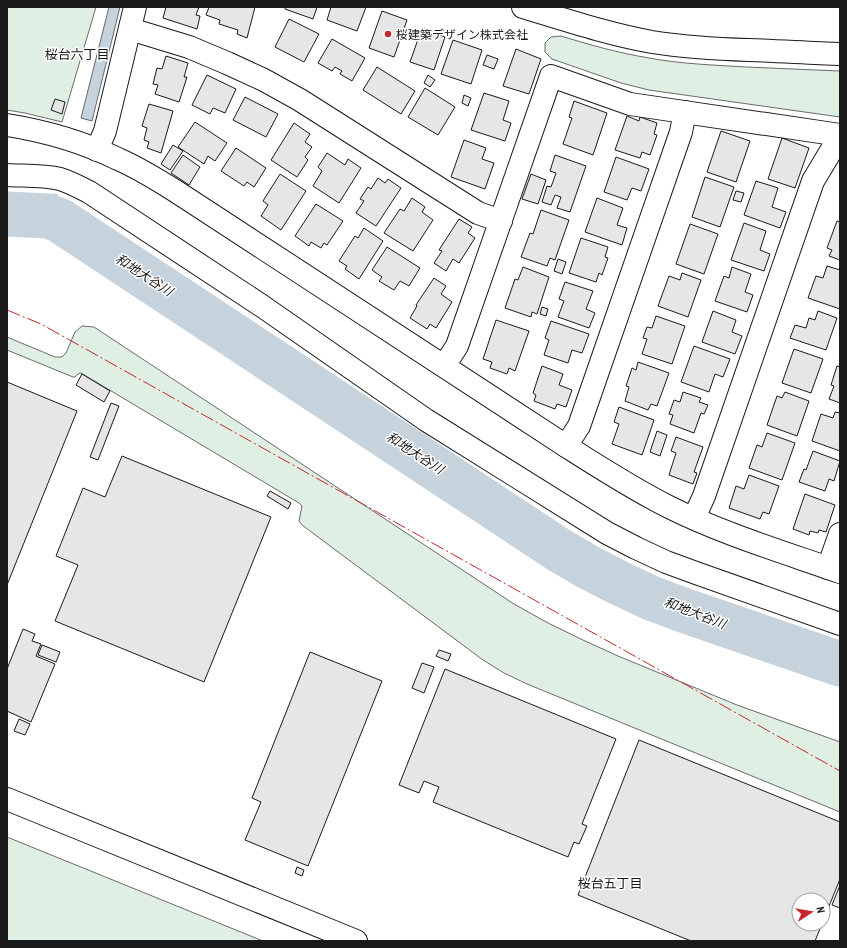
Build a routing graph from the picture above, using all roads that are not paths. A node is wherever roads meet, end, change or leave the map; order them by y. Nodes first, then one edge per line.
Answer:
1 (135, 7) edge
2 (523, 7) edge
3 (130, 29) junction
4 (840, 54) edge
5 (685, 112) junction
6 (7, 125) edge
7 (840, 136) edge
8 (97, 150) junction
9 (7, 175) edge
10 (501, 221) junction
11 (444, 366) junction
12 (566, 446) junction
13 (694, 518) junction
14 (840, 534) edge
15 (834, 570) edge
16 (840, 624) edge
17 (7, 798) edge
18 (356, 941) edge

1 - 3 street
2 - 4 street
3 - 8 street
3 - 10 street
5 - 7 street
5 - 10 street
5 - 12 street
6 - 8 street
7 - 13 street
8 - 11 street
9 - 16 street
10 - 11 street
11 - 12 street
12 - 13 street
13 - 15 street
14 - 15 street
17 - 18 street

